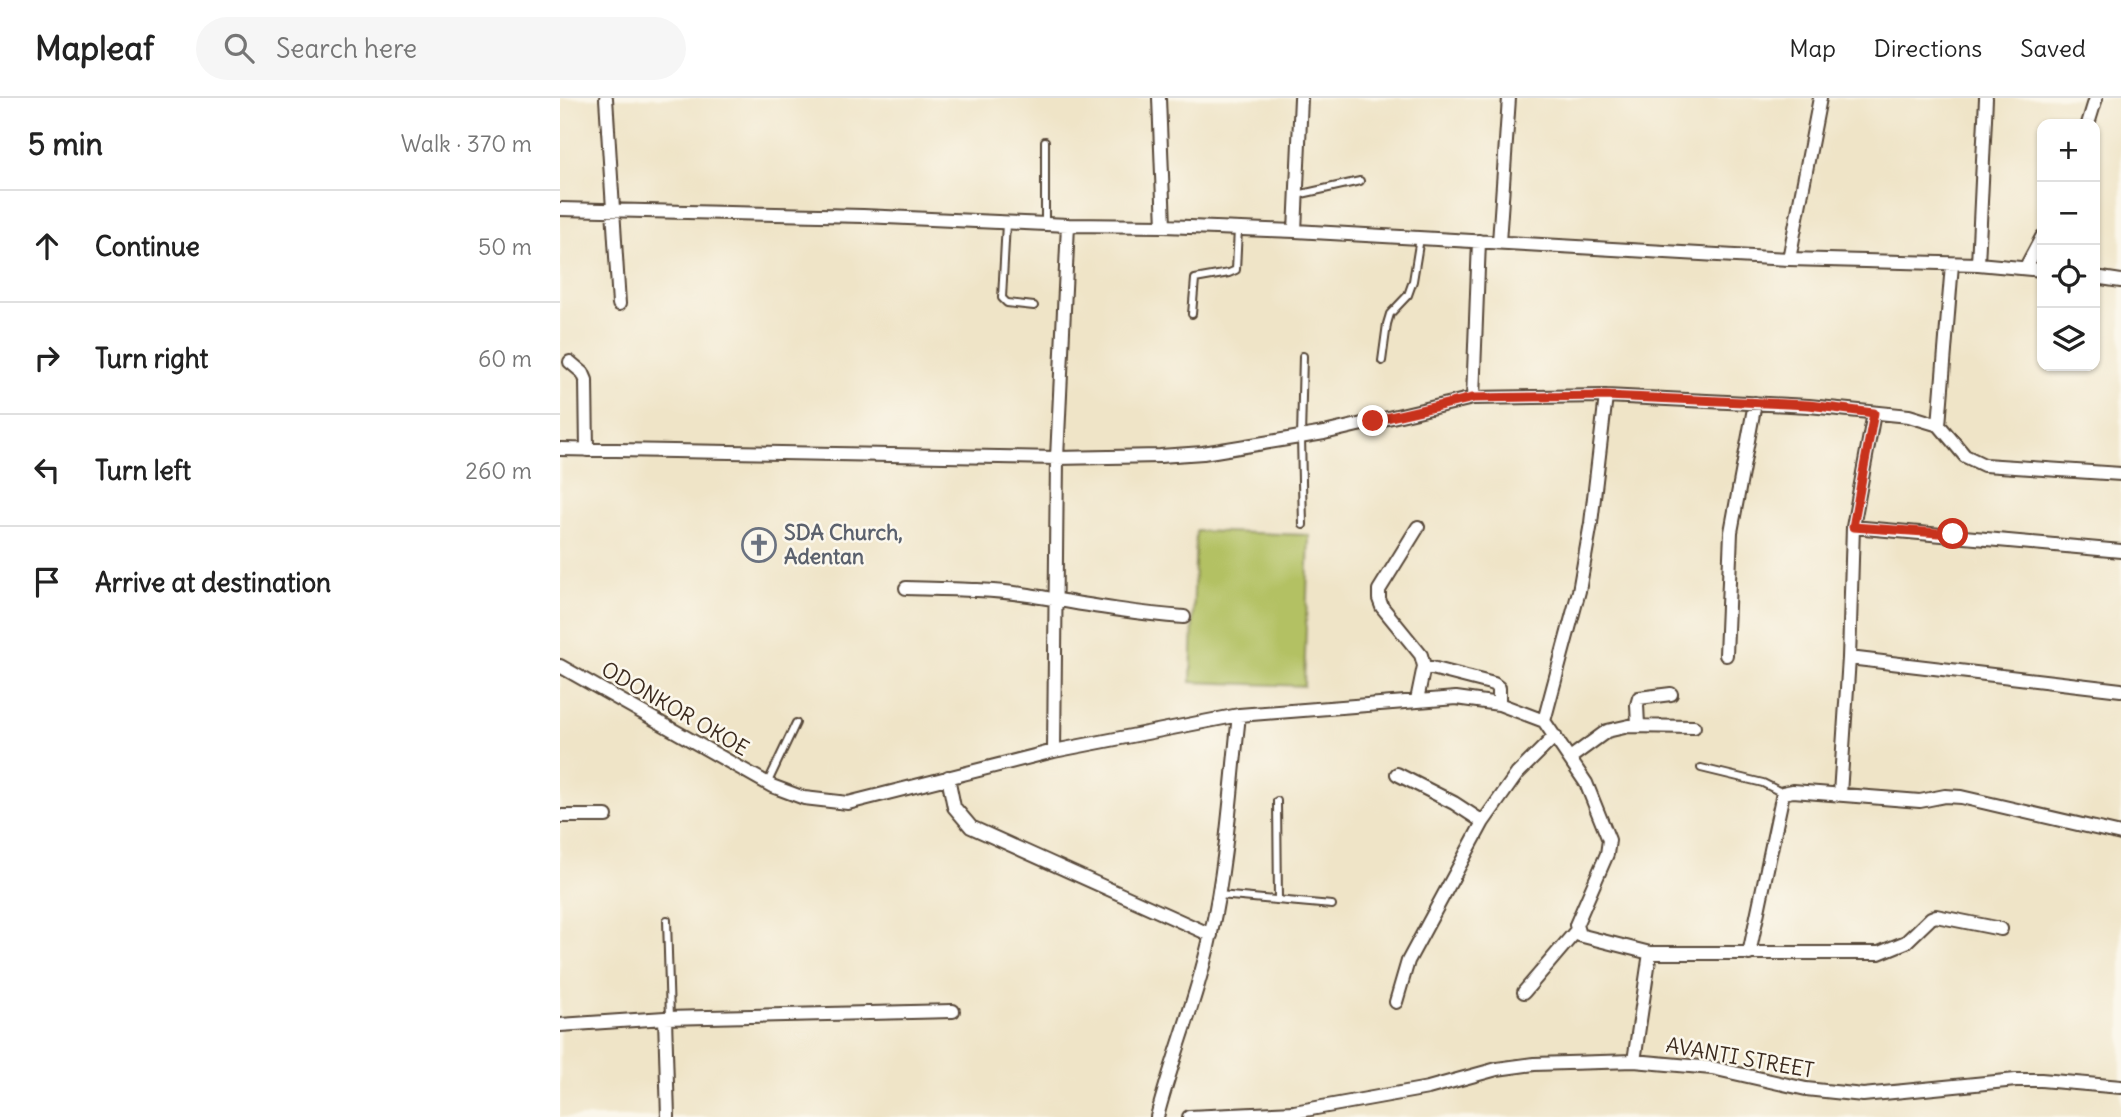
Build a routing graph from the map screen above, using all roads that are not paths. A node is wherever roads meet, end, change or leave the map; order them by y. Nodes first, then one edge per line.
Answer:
1 (606, 98) edge
2 (1159, 98) edge
3 (1301, 98) edge
4 (1509, 98) edge
5 (1820, 98) edge
6 (1986, 98) edge
7 (2096, 98) edge
8 (2090, 119) edge
9 (1045, 141) dead end
10 (1360, 181) dead end
11 (1297, 195) junction
12 (560, 209) edge
13 (611, 209) junction
14 (1006, 223) junction
15 (1045, 224) junction
16 (1068, 225) junction
17 (1164, 226) junction
18 (1238, 229) junction
19 (1295, 231) junction
20 (1420, 238) junction
21 (1479, 241) junction
22 (1499, 242) junction
23 (2038, 245) edge
24 (1790, 259) junction
25 (1952, 264) junction
26 (1978, 264) junction
27 (2026, 267) junction
28 (2037, 269) edge
29 (2100, 278) edge
30 (2121, 281) edge
31 (619, 304) dead end
32 (1034, 306) dead end
33 (1192, 314) dead end
34 (1303, 356) dead end
35 (1382, 361) dead end
36 (570, 362) dead end
37 (1606, 396) junction
38 (1473, 398) junction
39 (1755, 403) junction
40 (1874, 413) junction
41 (1939, 425) junction
42 (1301, 437) junction
43 (560, 449) edge
44 (587, 450) junction
45 (1057, 458) junction
46 (2121, 474) edge
47 (1303, 525) dead end
48 (1418, 527) dead end
49 (1853, 527) junction
50 (2121, 551) edge
51 (906, 588) dead end
52 (1054, 601) junction
53 (1184, 617) dead end
54 (1726, 655) dead end
55 (1849, 658) junction
56 (560, 666) edge
57 (1424, 666) junction
58 (2121, 690) edge
59 (1671, 694) dead end
60 (1417, 700) junction
61 (1499, 704) junction
62 (1239, 715) junction
63 (1544, 720) junction
64 (796, 723) dead end
65 (1638, 725) junction
66 (1694, 727) dead end
67 (1555, 736) junction
68 (1054, 751) junction
69 (1570, 758) junction
70 (1701, 768) dead end
71 (1397, 774) dead end
72 (948, 777) junction
73 (769, 785) junction
74 (1783, 793) junction
75 (1840, 794) junction
76 (1277, 801) dead end
77 (560, 816) edge
78 (606, 816) dead end
79 (1483, 822) junction
80 (2121, 834) edge
81 (1219, 895) junction
82 (1278, 900) junction
83 (1332, 905) dead end
84 (667, 919) dead end
85 (2001, 929) dead end
86 (1576, 931) junction
87 (1211, 935) junction
88 (1650, 953) junction
89 (1749, 954) junction
90 (1524, 992) dead end
91 (1396, 1002) dead end
92 (953, 1011) dead end
93 (668, 1018) junction
94 (560, 1025) edge
95 (1634, 1060) junction
96 (2121, 1087) edge
97 (668, 1117) edge
98 (1157, 1117) edge
99 (1189, 1117) edge

1 - 13 street
2 - 17 street
3 - 11 street
4 - 22 street
5 - 24 street
6 - 26 street
7 - 8 street
9 - 15 lane
10 - 11 lane
11 - 19 street
12 - 13 street
13 - 14 street
13 - 31 street
14 - 15 street
14 - 32 lane
15 - 16 street
16 - 17 street
16 - 45 street
17 - 18 street
18 - 19 street
18 - 33 lane
19 - 20 street
20 - 21 street
20 - 35 lane
21 - 22 street
21 - 38 street
22 - 24 street
23 - 27 street
24 - 25 street
25 - 26 street
25 - 41 street
26 - 27 street
27 - 28 street
29 - 30 street
34 - 42 lane
36 - 44 street
37 - 38 street
37 - 39 street
37 - 63 street
38 - 42 street
39 - 40 street
39 - 54 street
40 - 41 street
40 - 49 street
41 - 46 street
42 - 45 street
42 - 47 lane
43 - 44 street
44 - 45 street
45 - 52 street
48 - 57 street
49 - 50 street
49 - 55 street
51 - 52 street
52 - 53 street
52 - 68 street
55 - 58 street
55 - 75 street
56 - 73 street, ODONKOR OKOE
57 - 60 street
57 - 61 street
59 - 65 street
60 - 61 street, ODONKOR OKOE
60 - 62 street, ODONKOR OKOE
61 - 63 street, ODONKOR OKOE
62 - 68 street, ODONKOR OKOE
62 - 81 street
63 - 67 street
64 - 73 lane
65 - 66 street
65 - 69 street
67 - 69 street
67 - 79 street
68 - 72 street, ODONKOR OKOE
69 - 86 street
70 - 74 lane
71 - 79 street
72 - 73 street, ODONKOR OKOE
72 - 87 street
74 - 75 street
74 - 89 street
75 - 80 street
76 - 82 lane
77 - 78 street
79 - 91 street
81 - 82 lane
81 - 87 street
82 - 83 lane
84 - 93 lane
85 - 89 street
86 - 88 street
86 - 90 street
87 - 98 street
88 - 89 street
88 - 95 street
92 - 93 street
93 - 94 street
93 - 97 street
95 - 96 street, AVANTI STREET
95 - 99 street, AVANTI STREET

